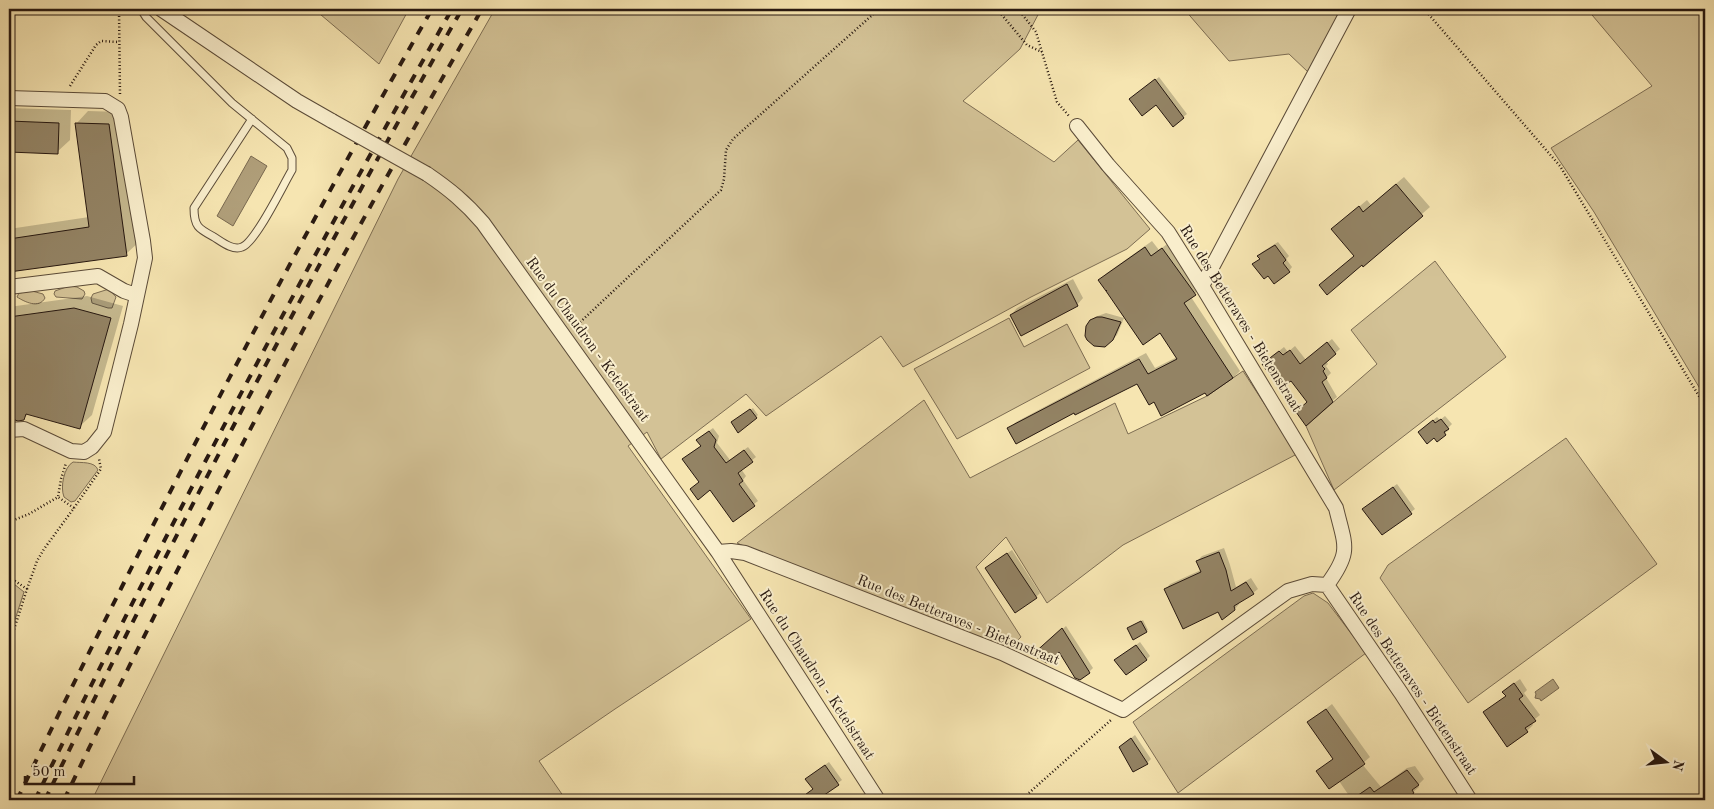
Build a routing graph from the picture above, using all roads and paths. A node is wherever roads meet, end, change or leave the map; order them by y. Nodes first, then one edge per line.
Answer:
1 (118, 9) edge
2 (141, 9) edge
3 (161, 9) edge
4 (879, 9) edge
5 (997, 9) edge
6 (1018, 9) edge
7 (1349, 9) edge
8 (1424, 9) edge
9 (119, 42) junction
10 (1042, 53) junction
11 (9, 98) edge
12 (62, 99) junction
13 (118, 109) junction
14 (252, 119) junction
15 (1077, 126) joint
16 (1202, 286) junction
17 (9, 287) edge
18 (136, 295) junction
19 (565, 337) junction
20 (1705, 406) edge
21 (9, 430) edge
22 (92, 447) junction
23 (71, 451) junction
24 (58, 497) junction
25 (74, 508) junction
26 (9, 522) edge
27 (718, 552) junction
28 (9, 577) edge
29 (1327, 585) junction
30 (27, 589) junction
31 (9, 645) edge
32 (1123, 710) junction
33 (878, 800) edge
34 (1020, 800) edge
35 (1470, 800) edge

1 - 9 path
2 - 14 lane
3 - 19 street, Rue du Chaudron - Ketelstraat, bridge
4 - 19 path
5 - 10 path
6 - 10 path
7 - 16 street
8 - 20 path
9 - 12 path
9 - 13 path
10 - 15 path
11 - 12 street
12 - 13 street
13 - 18 street
14 - 14 lane
15 - 16 street, Rue des Betteraves - Bietenstraat
16 - 29 street, Rue des Betteraves - Bietenstraat
17 - 18 street
18 - 22 street
19 - 27 street, Rue du Chaudron - Ketelstraat
21 - 23 street
22 - 23 street
22 - 25 path
23 - 24 path
24 - 25 path
24 - 26 path
25 - 30 path
27 - 32 street, Rue des Betteraves - Bietenstraat
27 - 33 street, Rue du Chaudron - Ketelstraat
28 - 30 path
29 - 32 street, Rue des Betteraves - Bietenstraat
29 - 35 street, Rue des Betteraves - Bietenstraat
30 - 31 path
32 - 34 path

